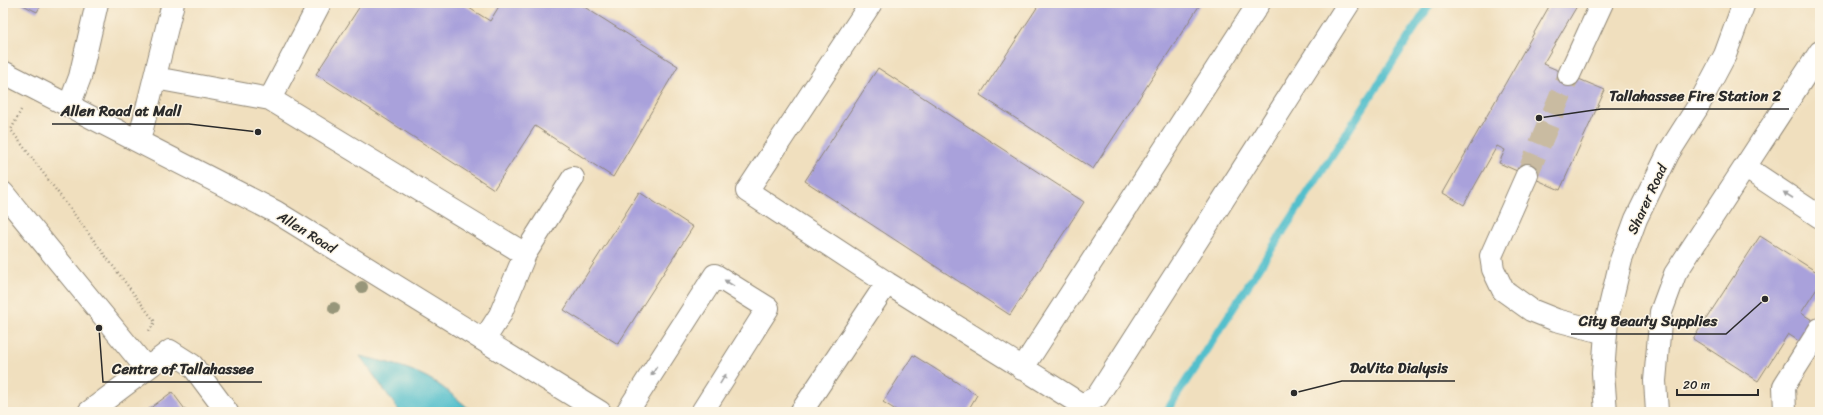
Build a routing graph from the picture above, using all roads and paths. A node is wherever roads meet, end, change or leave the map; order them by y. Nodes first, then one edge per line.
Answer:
1 (97, 3) edge
2 (173, 3) edge
3 (320, 3) edge
4 (871, 3) edge
5 (1259, 3) edge
6 (1349, 3) edge
7 (1602, 3) edge
8 (1744, 3) edge
9 (1820, 52) edge
10 (3, 72) edge
11 (1569, 75) tunnel mouth
12 (155, 78) junction
13 (270, 99) junction
14 (69, 106) junction
15 (21, 110) dead end
16 (139, 142) junction
17 (1745, 167) junction
18 (1527, 175) tunnel mouth
19 (573, 178) dead end
20 (3, 193) edge
21 (1820, 217) edge
22 (525, 254) junction
23 (887, 283) junction
24 (1820, 329) edge
25 (1606, 332) junction
26 (484, 340) junction
27 (142, 363) junction
28 (1022, 369) junction
29 (1662, 409) edge
30 (89, 412) edge
31 (227, 412) edge
32 (600, 412) edge
33 (627, 412) edge
34 (702, 412) edge
35 (801, 412) edge
36 (1606, 412) edge
37 (1785, 412) edge

1 - 14 street
2 - 12 street
3 - 13 street
4 - 23 street
5 - 28 street
6 - 28 street
7 - 11 street
8 - 25 street, Sharer Road
9 - 17 street
10 - 14 street, Allen Road
12 - 13 street
12 - 16 street
13 - 22 street
14 - 16 street, Allen Road
15 - 27 path
16 - 26 street, Allen Road
21 -> 17 street
17 - 29 street
18 - 25 street
19 - 22 street
20 - 27 street
22 - 26 street
23 - 28 street
23 - 35 street
24 - 37 street
25 - 36 street, Sharer Road
26 - 32 street, Allen Road
27 - 30 street
27 - 31 street
34 -> 33 street

